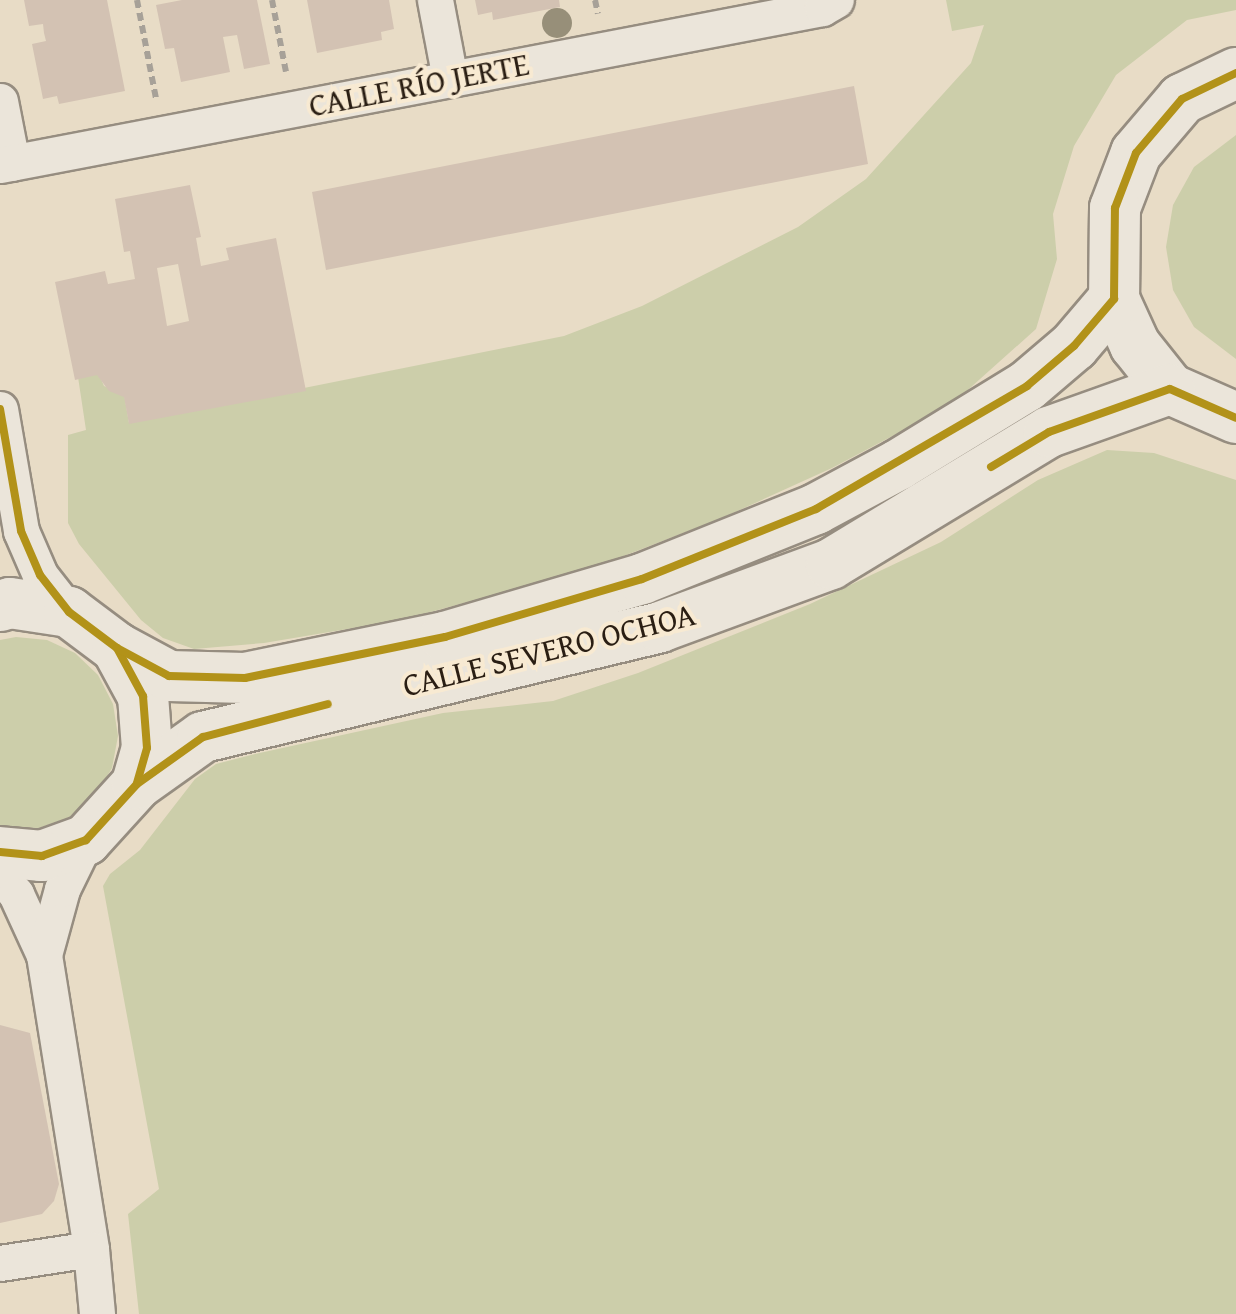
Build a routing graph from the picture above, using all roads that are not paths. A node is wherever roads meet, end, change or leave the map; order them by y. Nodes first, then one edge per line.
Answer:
1 (435, 0) edge
2 (836, 0) edge
3 (1236, 74) edge
4 (450, 79) junction
5 (0, 101) edge
6 (6, 164) edge
7 (1114, 300) junction
8 (1170, 390) junction
9 (0, 409) edge
10 (1236, 418) edge
11 (0, 606) edge
12 (69, 612) junction
13 (117, 648) junction
14 (137, 784) junction
15 (86, 840) junction
16 (0, 852) edge
17 (0, 876) edge
18 (44, 955) junction
19 (91, 1249) junction
20 (0, 1263) edge
21 (97, 1314) edge

1 - 4 street
2 - 4 street, CALLE RÍO JERTE
3 - 7 main road
4 - 6 street, CALLE RÍO JERTE
5 - 6 street
7 - 8 main road
7 - 13 main road, CALLE SEVERO OCHOA
8 - 10 main road
8 - 14 main road, CALLE SEVERO OCHOA
9 - 12 street
11 - 12 main road
12 - 13 main road, CALLE SEVERO OCHOA
13 - 14 main road
14 - 15 main road, CALLE SEVERO OCHOA
15 - 16 main road
15 - 18 street
17 - 18 street
18 - 19 street
19 - 20 street
19 - 21 street

